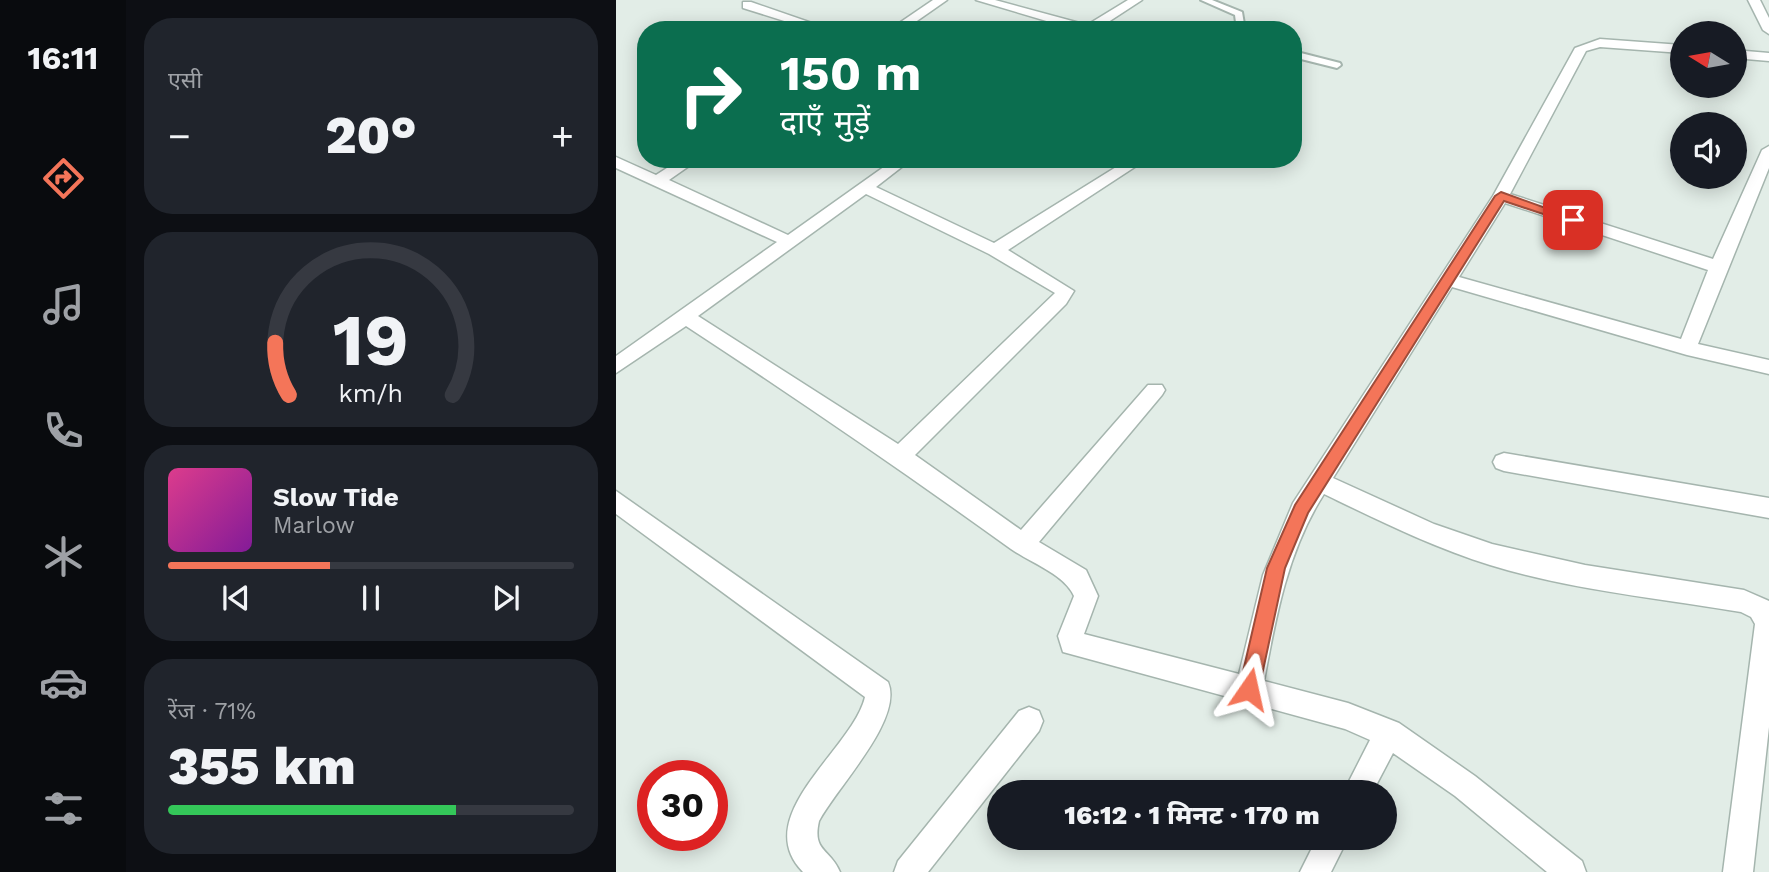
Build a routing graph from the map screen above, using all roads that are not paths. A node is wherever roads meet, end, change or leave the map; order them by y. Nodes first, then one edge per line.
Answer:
1 (941, 0) edge
2 (982, 0) edge
3 (1136, 0) edge
4 (1205, 0) edge
5 (1754, 0) edge
6 (747, 5) dead end
7 (798, 21) edge
8 (909, 21) edge
9 (1059, 21) edge
10 (1101, 21) edge
11 (1240, 21) edge
12 (1769, 30) edge
13 (1670, 49) edge
14 (1747, 55) edge
15 (1302, 56) edge
16 (1769, 57) edge
17 (1337, 65) dead end
18 (1769, 150) edge
19 (616, 162) edge
20 (678, 168) edge
21 (893, 168) edge
22 (1126, 168) edge
23 (657, 181) junction
24 (866, 188) junction
25 (1501, 196) junction
26 (790, 242) junction
27 (995, 250) junction
28 (1718, 267) junction
29 (1449, 280) junction
30 (686, 317) junction
31 (1687, 348) junction
32 (616, 366) edge
33 (1769, 367) edge
34 (1155, 390) dead end
35 (900, 456) junction
36 (1504, 462) dead end
37 (1321, 482) junction
38 (616, 501) edge
39 (1769, 508) edge
40 (1023, 544) junction
41 (1249, 689) junction
42 (1029, 721) dead end
43 (1389, 733) junction
44 (1364, 780) edge
45 (1327, 850) edge
46 (825, 872) edge
47 (909, 872) edge
48 (1315, 872) edge
49 (1572, 872) edge
50 (1738, 872) edge

1 - 8 street
2 - 9 street
3 - 10 street
4 - 11 lane
5 - 12 street
6 - 7 street
13 - 25 street
14 - 16 street
15 - 17 lane
18 - 28 street
19 - 23 street
20 - 23 street
21 - 24 street
22 - 27 street
23 - 26 street
24 - 26 street
24 - 27 street
25 - 28 street
25 - 29 street
26 - 30 street
27 - 35 street
28 - 31 street
29 - 31 street
29 - 37 street
30 - 32 street
30 - 35 street
31 - 33 street
34 - 40 street
35 - 40 street
36 - 39 street
37 - 41 street
37 - 50 street
38 - 46 street
40 - 41 street
41 - 43 street
42 - 47 street
43 - 44 street
43 - 49 street
45 - 48 street

